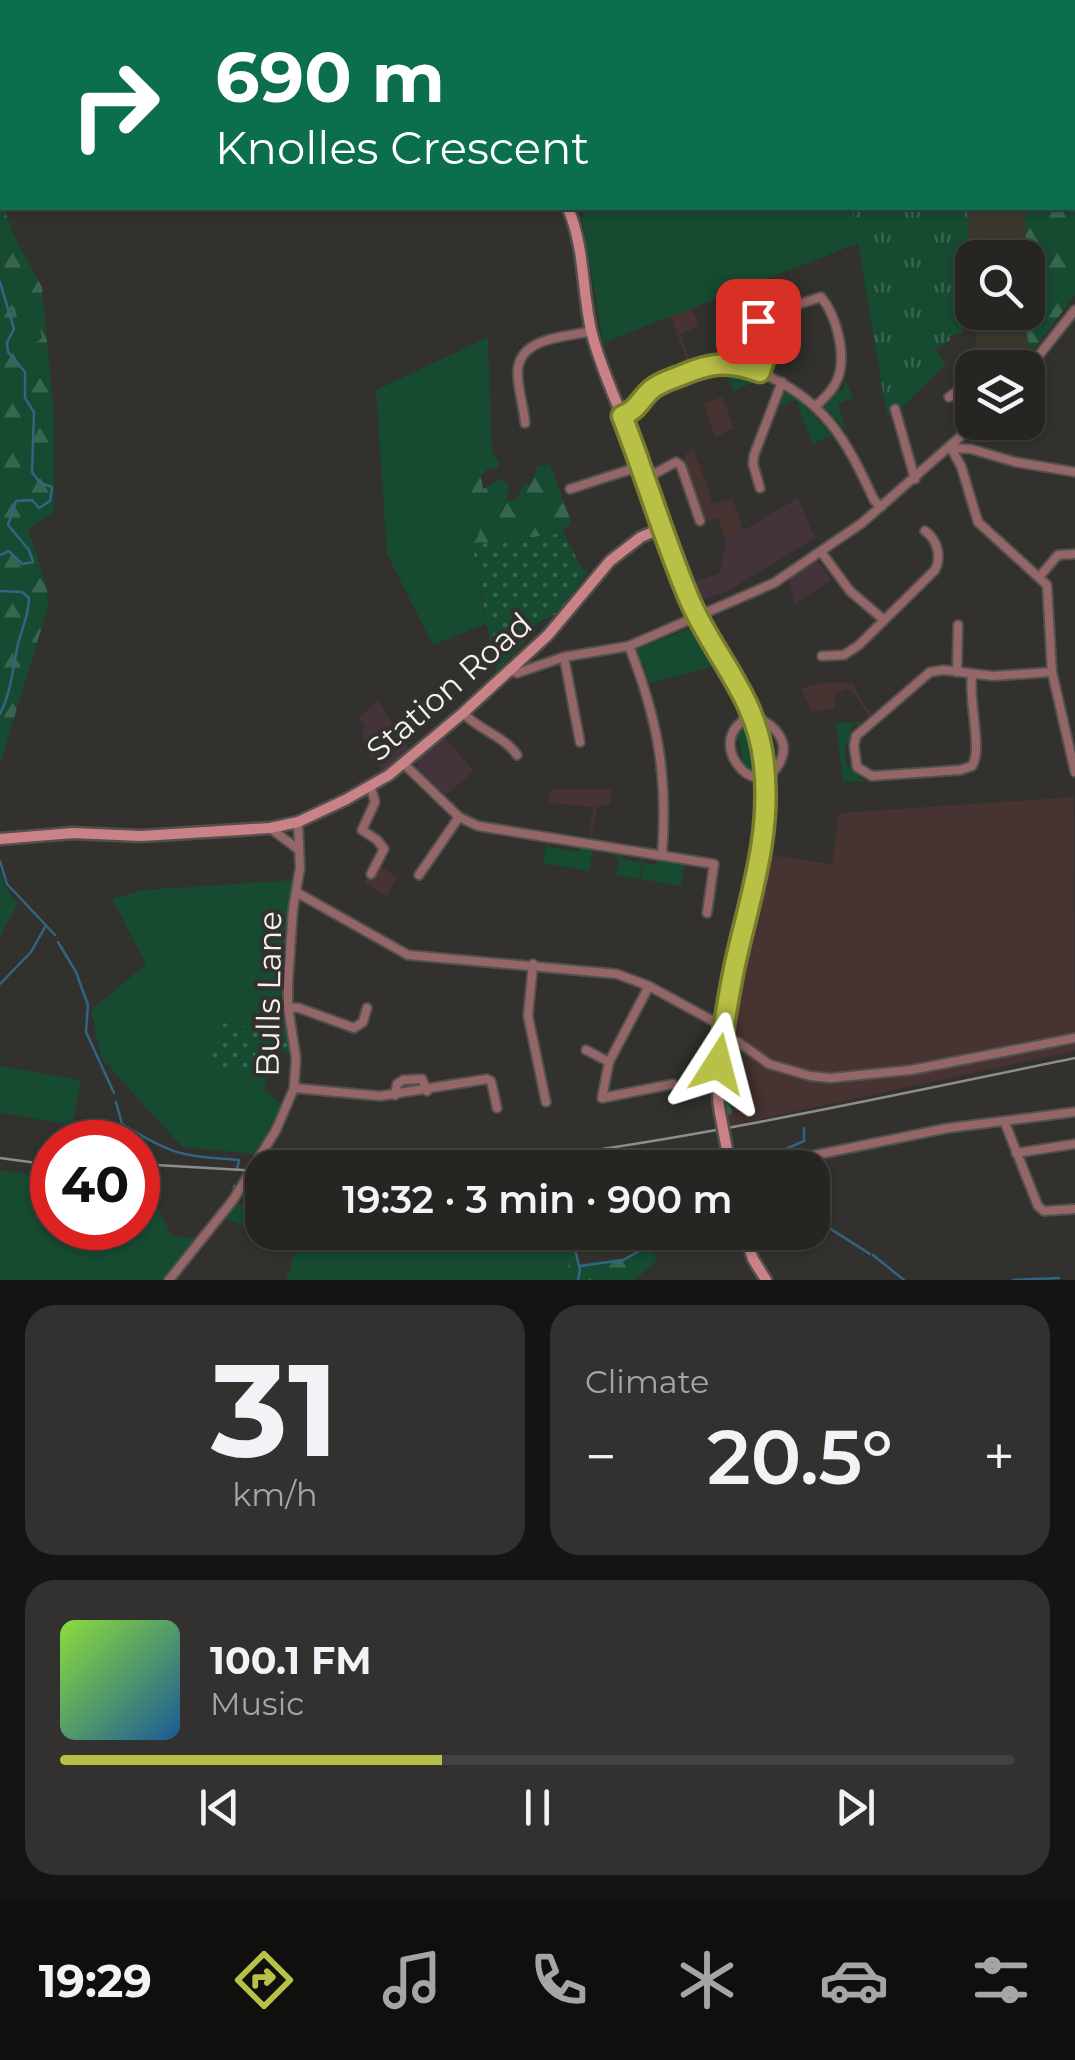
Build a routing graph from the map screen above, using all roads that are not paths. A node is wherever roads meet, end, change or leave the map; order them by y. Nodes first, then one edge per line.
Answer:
1 (569, 210) edge
2 (790, 307) dead end
3 (1075, 310) edge
4 (758, 321) dead end
5 (592, 331) junction
6 (1043, 350) edge
7 (760, 372) junction
8 (950, 380) dead end
9 (782, 382) junction
10 (955, 393) edge
11 (815, 407) junction
12 (895, 409) dead end
13 (622, 416) junction
14 (525, 424) dead end
15 (959, 440) edge
16 (951, 448) junction
17 (641, 466) junction
18 (1075, 472) edge
19 (645, 479) junction
20 (915, 479) junction
21 (760, 488) dead end
22 (570, 489) dead end
23 (881, 507) junction
24 (700, 521) dead end
25 (660, 529) junction
26 (925, 531) dead end
27 (946, 536) dead end
28 (934, 541) junction
29 (822, 553) junction
30 (1075, 554) edge
31 (1039, 577) junction
32 (698, 618) junction
33 (884, 620) junction
34 (958, 625) dead end
35 (629, 646) junction
36 (564, 656) junction
37 (822, 656) dead end
38 (510, 670) junction
39 (957, 672) junction
40 (1052, 672) junction
41 (972, 675) junction
42 (463, 713) junction
43 (753, 716) junction
44 (580, 742) dead end
45 (517, 755) dead end
46 (403, 763) junction
47 (1075, 772) edge
48 (765, 776) junction
49 (371, 788) junction
50 (459, 817) junction
51 (298, 822) junction
52 (270, 828) junction
53 (0, 839) edge
54 (299, 850) junction
55 (662, 855) junction
56 (371, 874) dead end
57 (419, 875) dead end
58 (296, 892) junction
59 (706, 913) dead end
60 (533, 964) junction
61 (649, 986) junction
62 (288, 1007) junction
63 (368, 1008) dead end
64 (723, 1032) junction
65 (1075, 1038) edge
66 (586, 1050) dead end
67 (609, 1062) junction
68 (673, 1084) dead end
69 (294, 1088) junction
70 (546, 1102) dead end
71 (497, 1108) dead end
72 (1075, 1112) edge
73 (1006, 1123) junction
74 (1075, 1144) edge
75 (727, 1150) edge
76 (830, 1152) edge
77 (1016, 1153) junction
78 (1075, 1210) edge
79 (750, 1250) edge
80 (170, 1280) edge
81 (766, 1280) edge

1 - 5 street
2 - 11 street
3 - 6 street
4 - 7 street
5 - 13 street
5 - 14 street
7 - 9 street
7 - 13 street
8 - 10 street
9 - 11 street
9 - 21 street
11 - 23 street
12 - 20 street
13 - 17 street
15 - 16 street
16 - 18 street
16 - 20 street
16 - 31 street
17 - 19 street
17 - 22 street
19 - 24 street
19 - 25 street
20 - 23 street
23 - 29 street
25 - 32 street
25 - 38 street, Station Road
26 - 28 street
27 - 28 street
28 - 33 street
29 - 32 street
29 - 33 street
30 - 31 street
31 - 40 street
32 - 35 street
32 - 43 street
33 - 37 street
34 - 39 street
35 - 36 street
35 - 55 street
36 - 38 street
36 - 44 street
38 - 42 street, Station Road
39 - 41 street
39 - 41 street
40 - 41 street
40 - 47 street
42 - 45 street
42 - 46 street, Station Road
43 - 48 street
43 - 48 street
43 - 48 street
46 - 49 street, Station Road
46 - 50 street
48 - 64 street
49 - 51 street, Station Road
49 - 56 street
50 - 55 street
50 - 57 street
51 - 52 street, Station Road
51 - 54 street, Bulls Lane
52 - 53 street, Station Road
52 - 54 street
54 - 58 street, Bulls Lane
55 - 59 street
58 - 60 street
58 - 62 street, Bulls Lane
60 - 61 street
60 - 70 street
61 - 64 street
61 - 67 street
62 - 63 street
62 - 69 street, Bulls Lane
64 - 65 street
64 - 75 street, bridge
66 - 67 street
67 - 68 street
69 - 71 street
69 - 80 street, Bulls Lane
72 - 73 street
73 - 76 street
73 - 77 street
74 - 77 street
77 - 78 street
79 - 81 street

